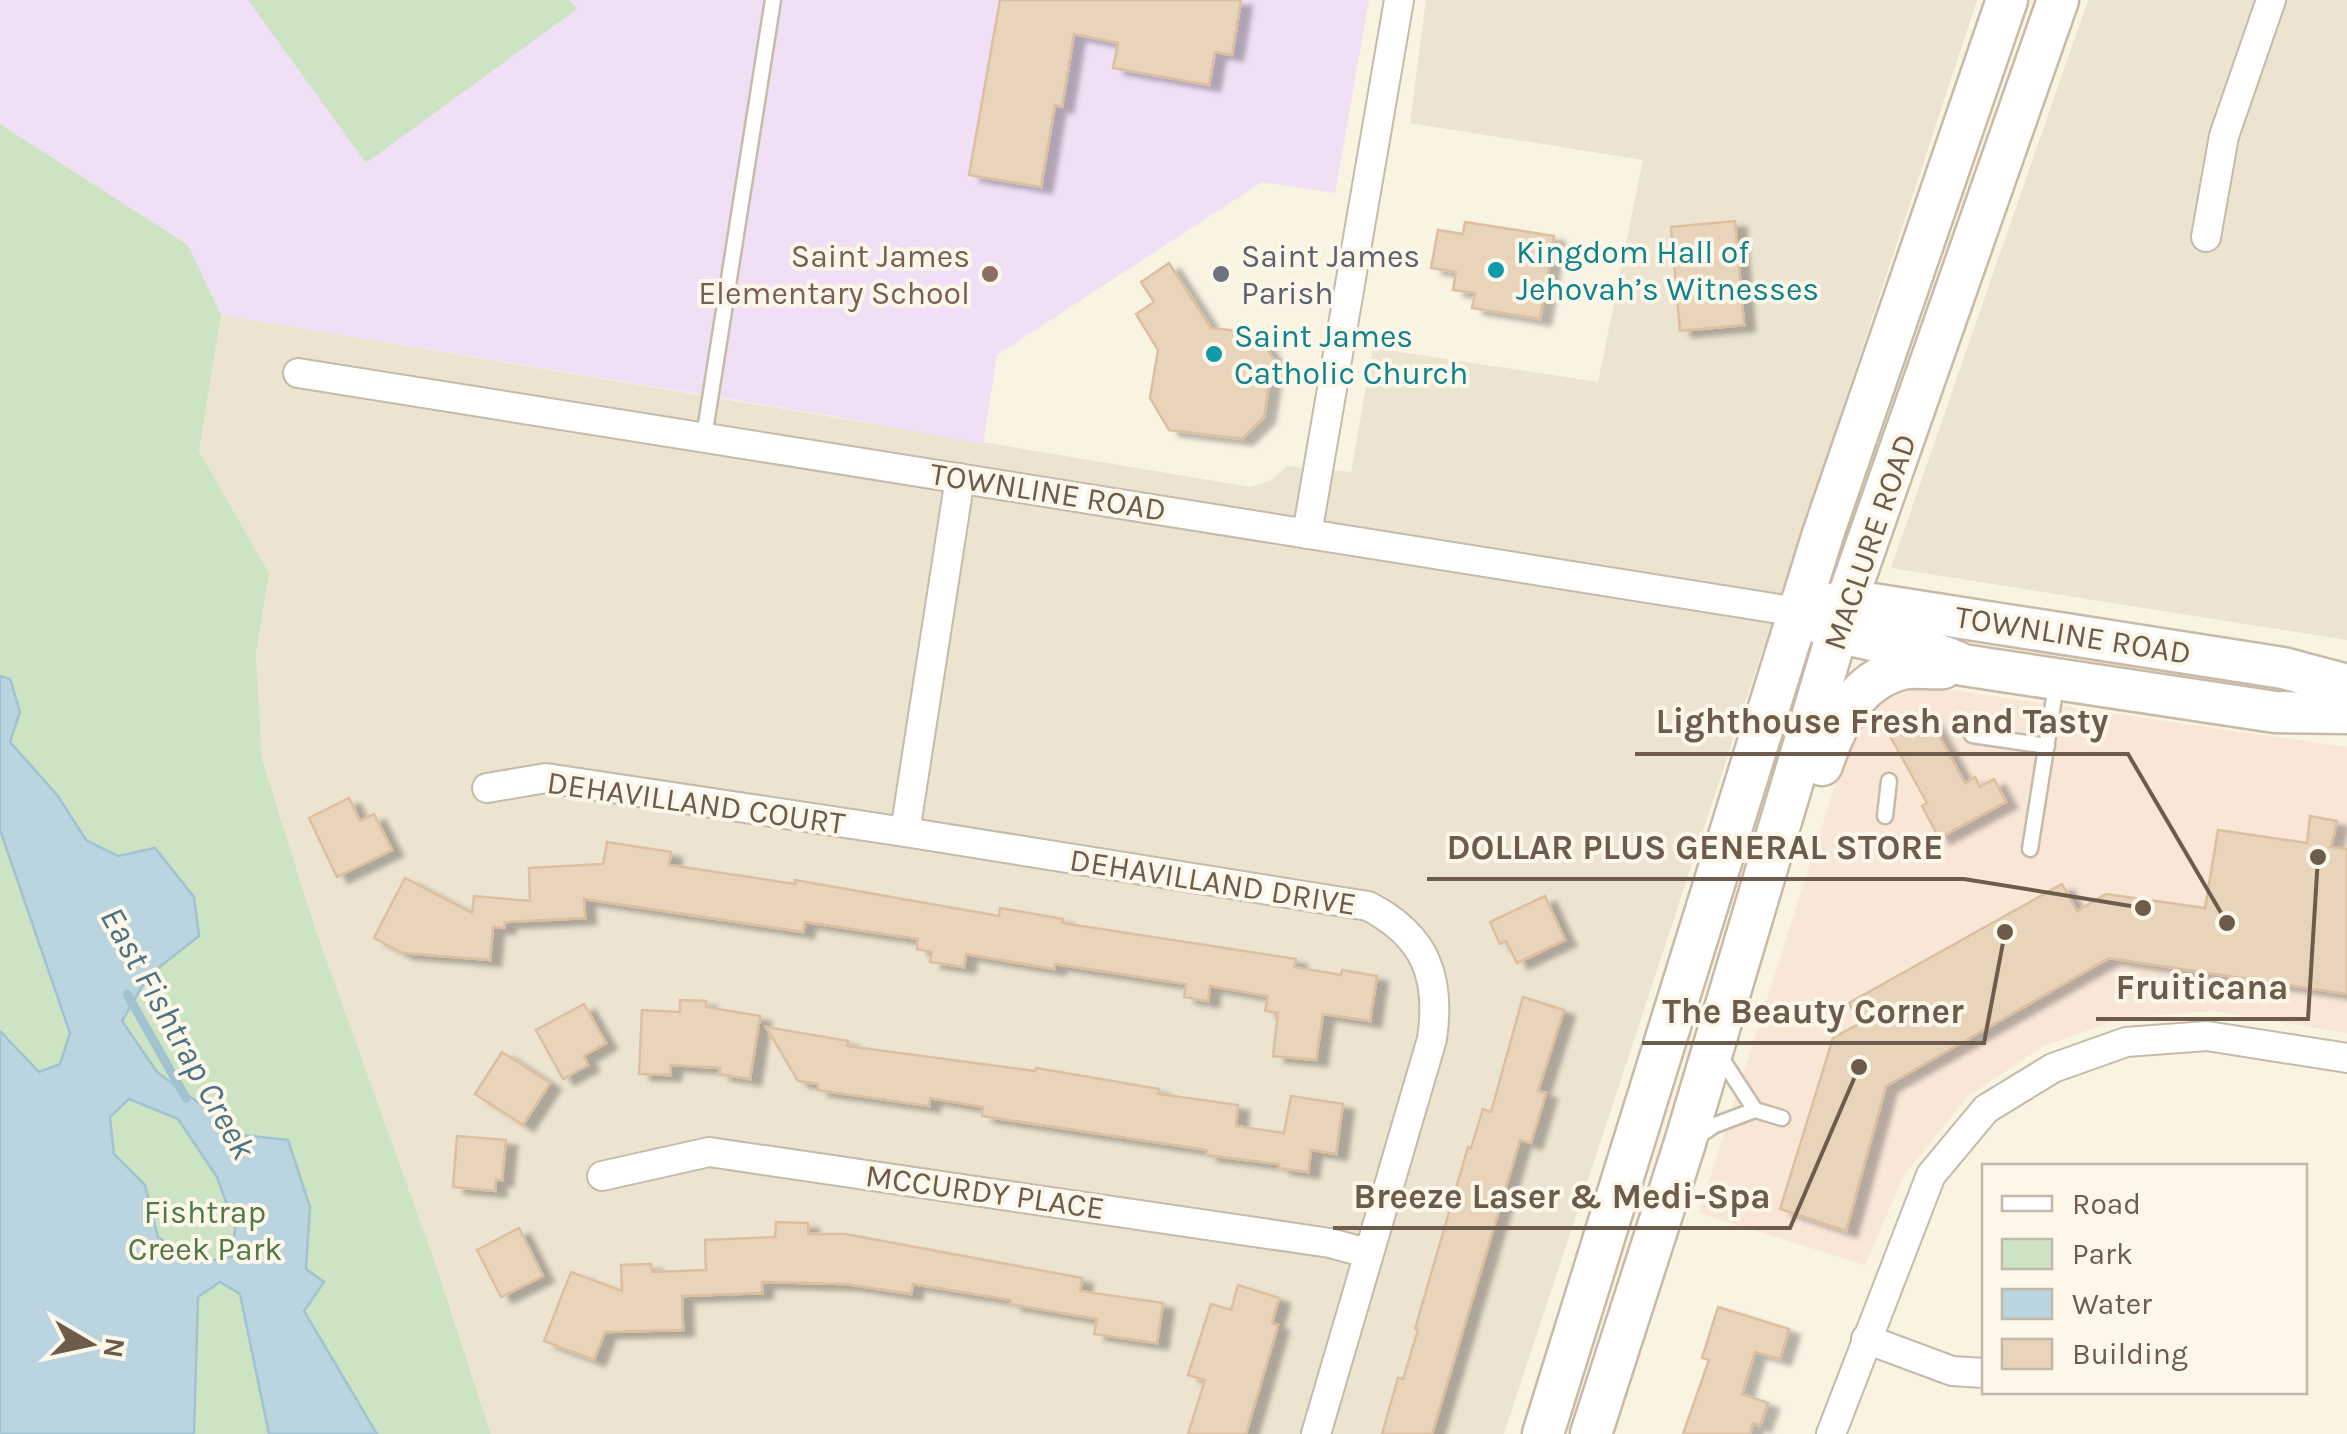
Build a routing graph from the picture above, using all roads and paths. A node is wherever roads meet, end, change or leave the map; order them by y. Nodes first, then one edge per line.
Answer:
1 (773, 0) edge
2 (1400, 0) edge
3 (2008, 0) edge
4 (2058, 0) edge
5 (2271, 0) edge
6 (2206, 236) dead end
7 (298, 372) dead end
8 (704, 438) junction
9 (960, 478) junction
10 (1307, 534) junction
11 (1798, 612) junction
12 (1842, 616) junction
13 (1963, 665) junction
14 (2057, 679) junction
15 (2347, 684) edge
16 (2347, 713) edge
17 (1972, 735) dead end
18 (2046, 746) junction
19 (1888, 781) dead end
20 (487, 788) dead end
21 (1886, 816) dead end
22 (1779, 828) junction
23 (905, 832) junction
24 (2030, 848) dead end
25 (1714, 1043) junction
26 (2347, 1058) edge
27 (1755, 1110) junction
28 (1782, 1118) dead end
29 (1684, 1146) junction
30 (602, 1176) dead end
31 (1368, 1253) junction
32 (1866, 1339) junction
33 (1982, 1373) edge
34 (1316, 1434) edge
35 (1543, 1434) edge
36 (1592, 1434) edge
37 (1831, 1434) edge

1 - 8 lane
2 - 10 street
3 - 11 main road, MACLURE ROAD
4 - 12 main road, MACLURE ROAD
5 - 6 street
7 - 8 street, TOWNLINE ROAD
8 - 9 street, TOWNLINE ROAD
9 - 10 street, TOWNLINE ROAD
9 - 23 street
10 - 11 street, TOWNLINE ROAD
11 - 12 main road, TOWNLINE ROAD
11 - 35 main road, MACLURE ROAD
12 - 13 main road, TOWNLINE ROAD
12 - 15 main road, TOWNLINE ROAD
12 - 22 main road, MACLURE ROAD
13 - 14 main road, TOWNLINE ROAD
13 - 22 main road
14 - 16 main road, TOWNLINE ROAD
14 - 18 lane
17 - 18 lane
18 - 24 lane
19 - 21 lane
20 - 23 street, DEHAVILLAND COURT
22 - 25 main road, MACLURE ROAD
23 - 31 street, DEHAVILLAND DRIVE
25 - 27 lane
25 - 29 main road, MACLURE ROAD
26 - 32 street
27 - 28 lane
27 - 29 lane
29 - 36 main road, MACLURE ROAD
30 - 31 street, MCCURDY PLACE
31 - 34 street, DEHAVILLAND DRIVE
32 - 33 street
32 - 37 street

